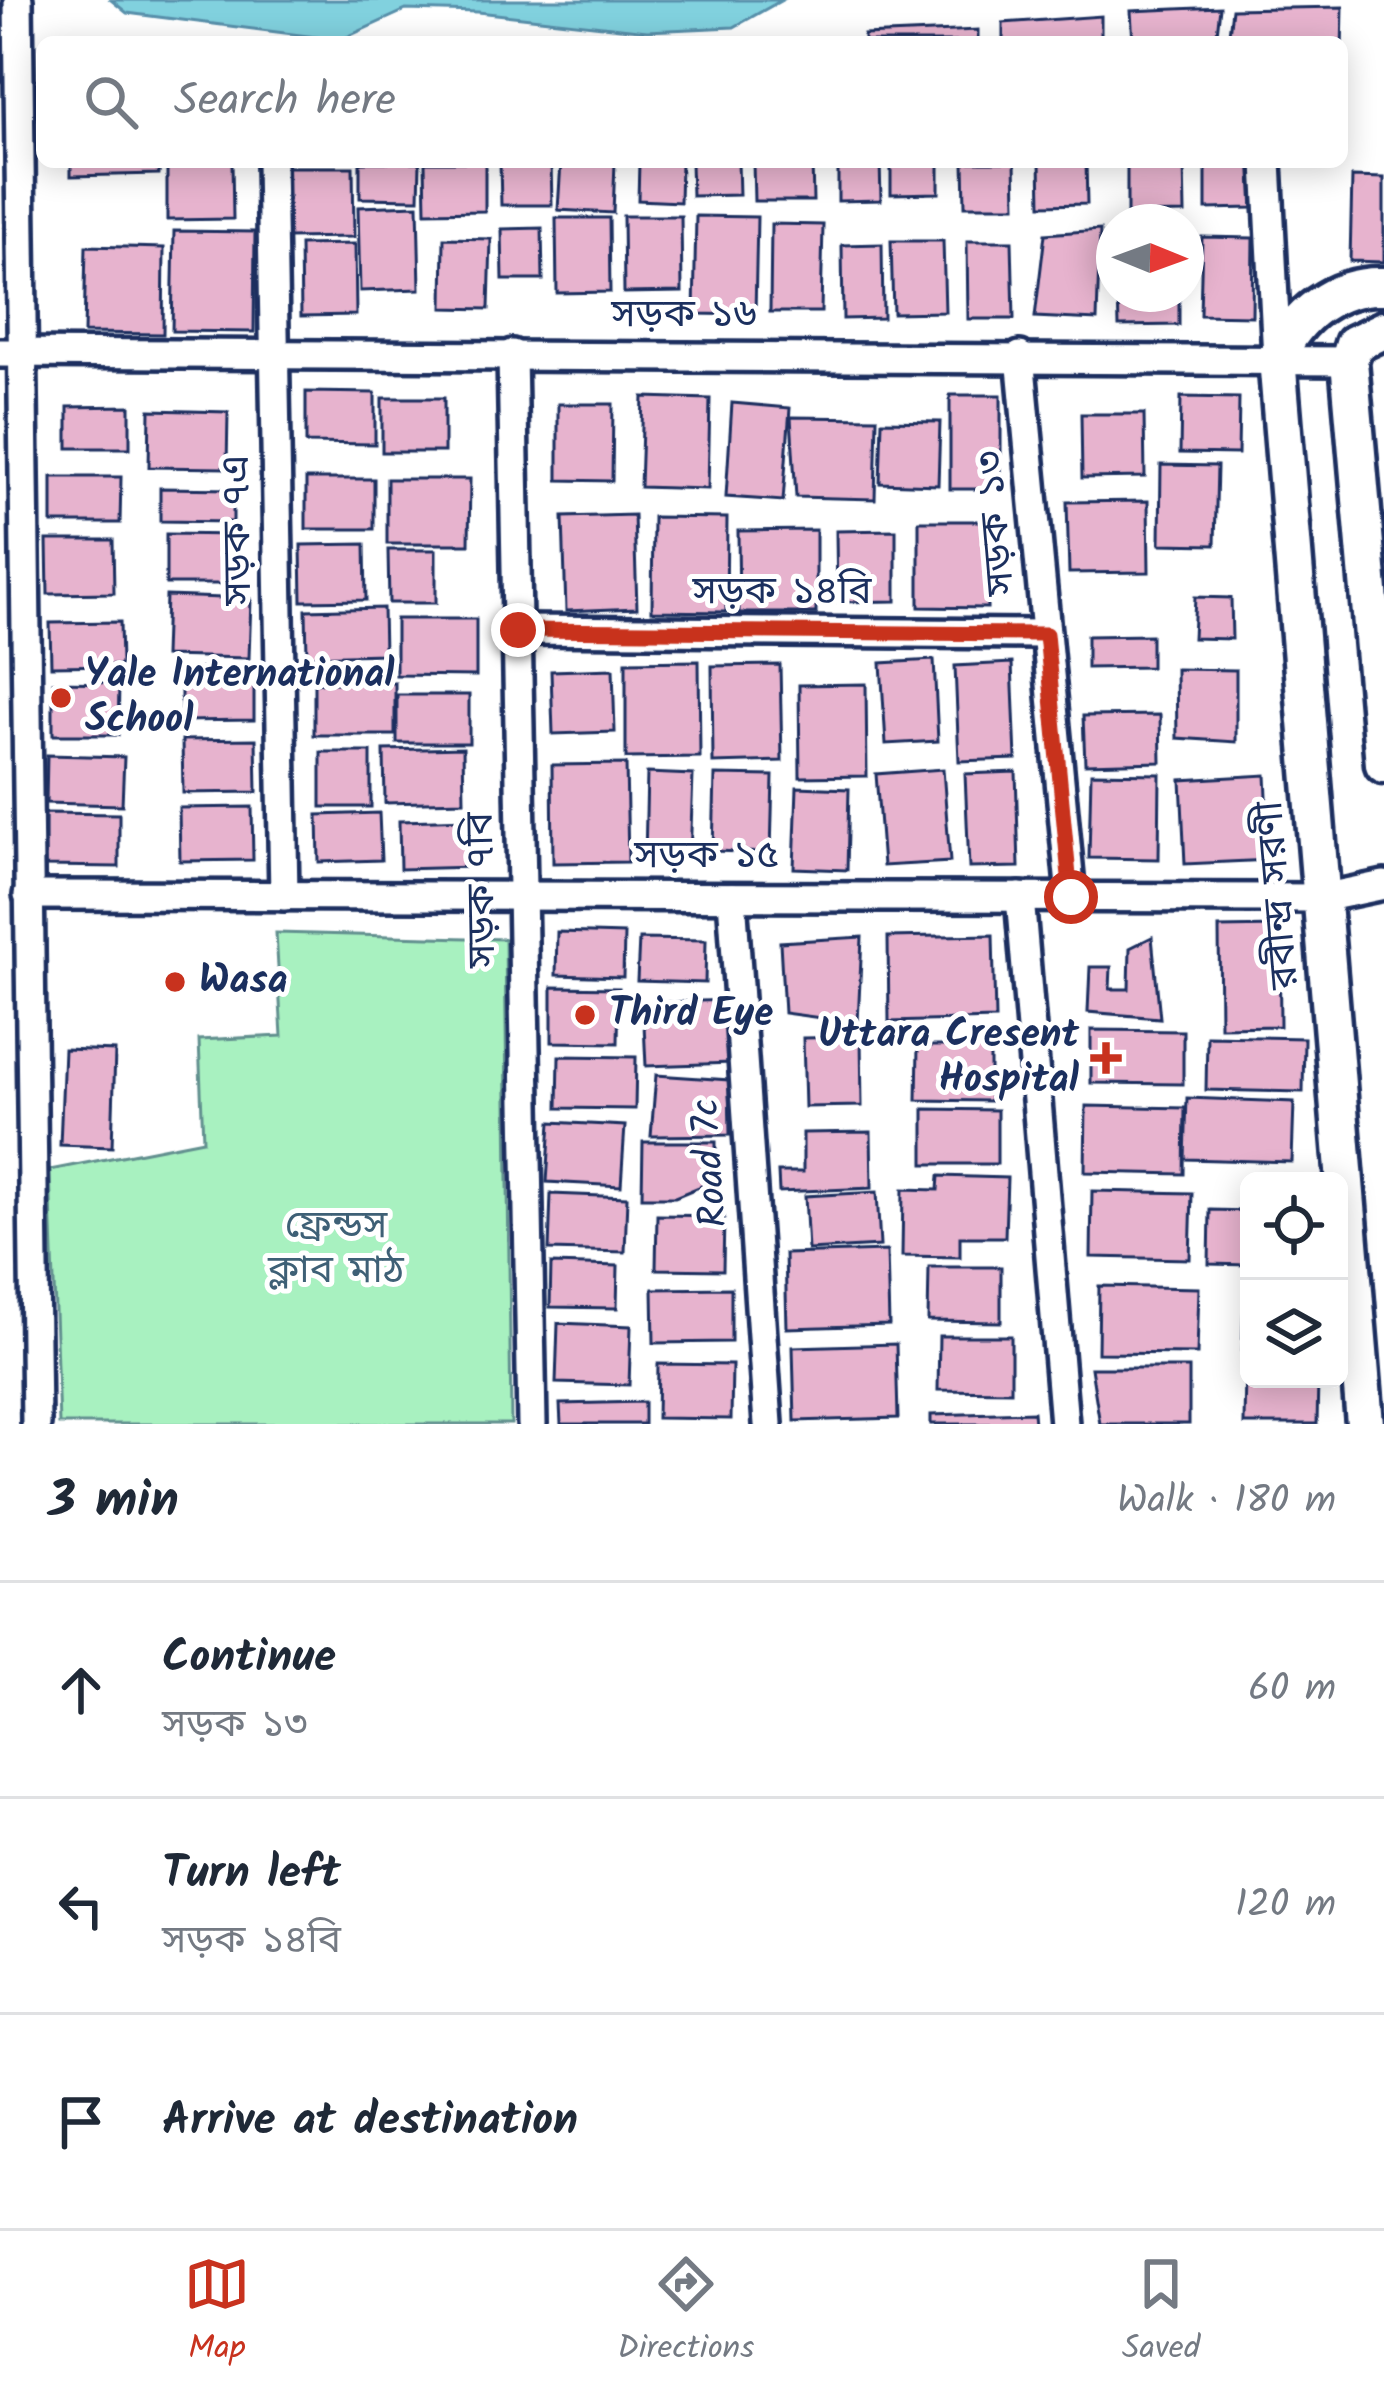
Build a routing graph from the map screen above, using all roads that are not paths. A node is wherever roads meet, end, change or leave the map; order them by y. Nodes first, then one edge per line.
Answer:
1 (18, 0) edge
2 (271, 168) edge
3 (1268, 168) edge
4 (1384, 286) edge
5 (1384, 330) edge
6 (10, 353) edge
7 (274, 354) junction
8 (512, 354) junction
9 (1020, 356) junction
10 (1277, 358) junction
11 (1348, 361) junction
12 (1377, 595) edge
13 (518, 630) junction
14 (1046, 634) junction
15 (1384, 764) edge
16 (13, 860) edge
17 (1384, 885) edge
18 (28, 895) junction
19 (284, 896) junction
20 (522, 896) junction
21 (732, 896) junction
22 (1020, 897) junction
23 (1071, 897) junction
24 (1322, 898) junction
25 (35, 1424) edge
26 (532, 1424) edge
27 (767, 1424) edge
28 (1064, 1424) edge
29 (1365, 1424) edge

1 - 6 street
2 - 7 street, সড়ক ৭এ
3 - 10 street
4 - 10 street
5 - 11 street
6 - 7 street, সড়ক ১৬
6 - 16 street
7 - 8 street, সড়ক ১৬
7 - 19 street, সড়ক ৭এ
8 - 9 street, সড়ক ১৬
8 - 13 street, সড়ক ৭বি
9 - 10 street, সড়ক ১৬
9 - 14 street, সড়ক ১৩
10 - 11 street, সড়ক ১৬
10 - 24 street, রবীন্দ্র সরণী
11 - 12 street
12 - 15 street
13 - 14 street, সড়ক ১৪বি
13 - 20 street, সড়ক ৭বি
14 - 23 street, সড়ক ১৩
16 - 18 street
17 - 24 street, সড়ক ১৫
18 - 19 street, সড়ক ১৫
18 - 25 street
19 - 20 street, সড়ক ১৫
20 - 21 street, সড়ক ১৫
20 - 26 street, সড়ক ৭বি
21 - 22 street, সড়ক ১৫
21 - 27 street, Road 7c
22 - 23 street, সড়ক ১৫
22 - 28 street
23 - 24 street, সড়ক ১৫
24 - 29 street, রবীন্দ্র সরণী

